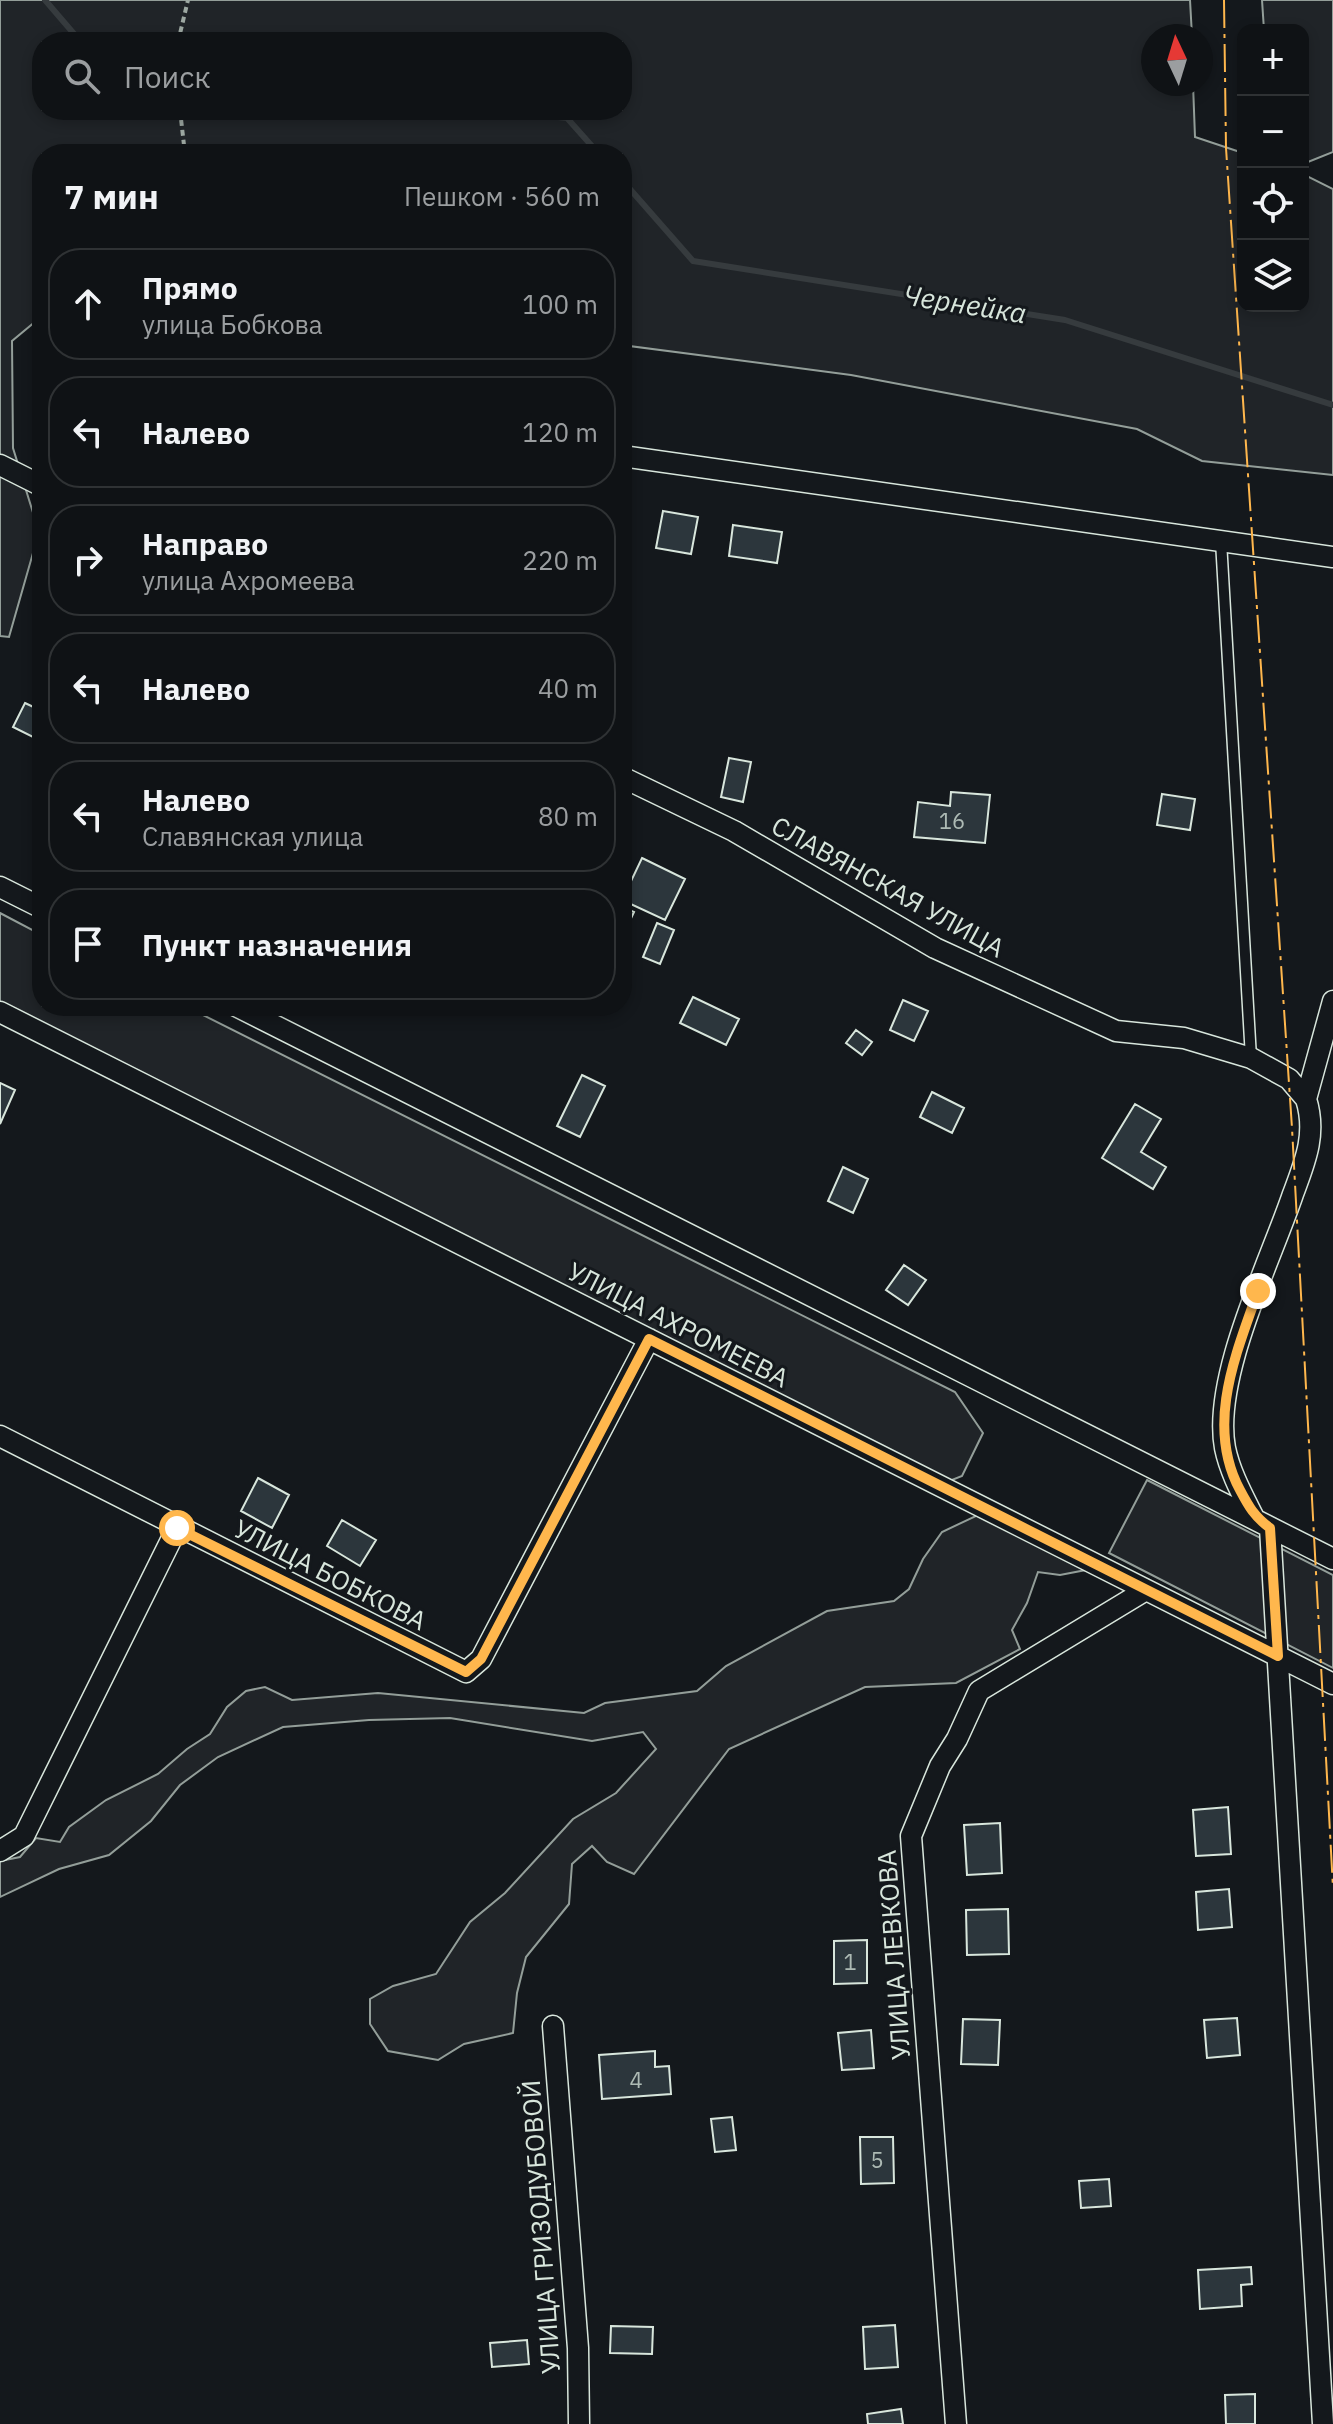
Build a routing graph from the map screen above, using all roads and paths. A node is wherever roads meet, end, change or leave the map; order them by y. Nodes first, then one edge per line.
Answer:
1 (188, 0) edge
2 (180, 32) edge
3 (181, 120) edge
4 (184, 144) edge
5 (632, 457) edge
6 (0, 465) edge
7 (32, 481) edge
8 (1221, 541) junction
9 (1333, 557) edge
10 (632, 782) edge
11 (0, 887) edge
12 (32, 903) edge
13 (1333, 1001) edge
14 (0, 1012) edge
15 (256, 1016) edge
16 (1251, 1058) junction
17 (1306, 1099) junction
18 (649, 1339) junction
19 (0, 1436) edge
20 (1262, 1522) junction
21 (177, 1528) junction
22 (1333, 1559) edge
23 (1146, 1590) junction
24 (1278, 1656) junction
25 (1333, 1684) edge
26 (1, 1851) edge
27 (553, 2026) dead end
28 (579, 2424) edge
29 (956, 2424) edge
30 (1323, 2424) edge

1 - 2 path
3 - 4 path
5 - 8 street
6 - 7 street
8 - 9 street
8 - 16 lane
10 - 16 street, СЛАВЯНСКАЯ УЛИЦА
11 - 12 street
13 - 17 street
14 - 18 street, УЛИЦА АХРОМЕЕВА
15 - 20 street
16 - 17 street, СЛАВЯНСКАЯ УЛИЦА
17 - 20 street
18 - 21 street, УЛИЦА БОБКОВА
18 - 23 street, УЛИЦА АХРОМЕЕВА
19 - 21 street, УЛИЦА БОБКОВА
20 - 22 street
20 - 24 street
21 - 26 street
23 - 24 street, УЛИЦА АХРОМЕЕВА
23 - 29 street, УЛИЦА ЛЕВКОВА
24 - 25 street, УЛИЦА АХРОМЕЕВА
24 - 30 street
27 - 28 street, УЛИЦА ГРИЗОДУБОВОЙ

